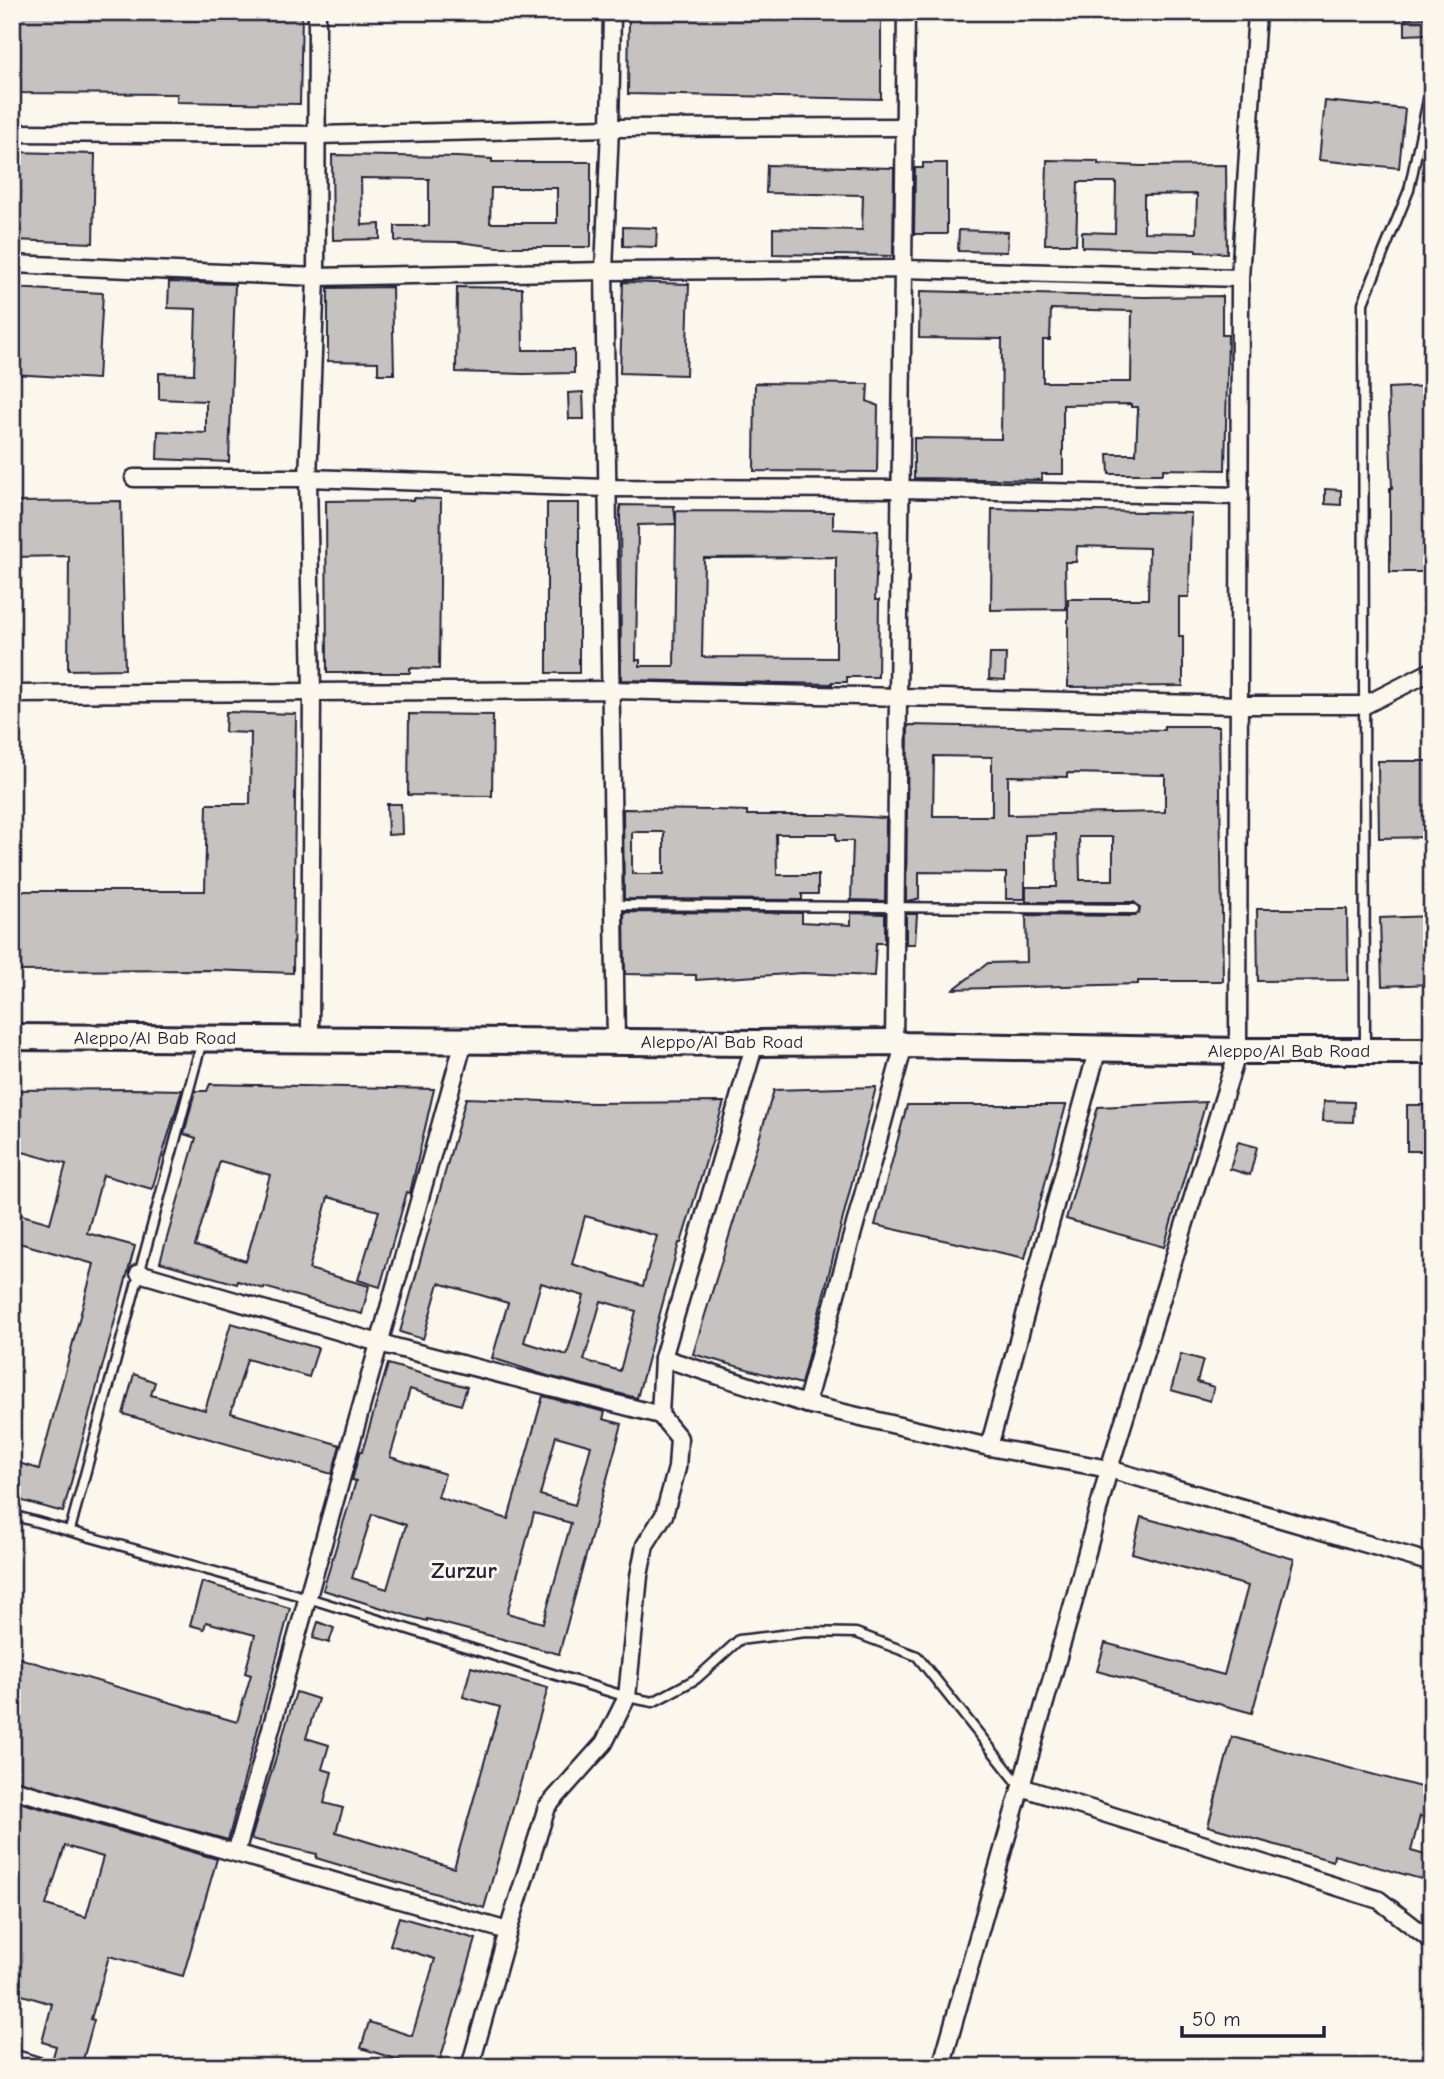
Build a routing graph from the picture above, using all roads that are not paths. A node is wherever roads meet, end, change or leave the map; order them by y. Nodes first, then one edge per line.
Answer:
1 (317, 12) edge
2 (612, 12) edge
3 (906, 12) edge
4 (1257, 12) edge
5 (1432, 81) edge
6 (905, 127) junction
7 (610, 128) junction
8 (12, 133) edge
9 (317, 135) junction
10 (12, 264) edge
11 (903, 269) junction
12 (604, 271) junction
13 (316, 277) junction
14 (1240, 278) junction
15 (134, 478) dead end
16 (308, 478) junction
17 (607, 488) junction
18 (900, 489) junction
19 (1240, 496) junction
20 (1432, 671) edge
21 (610, 690) junction
22 (312, 691) junction
23 (12, 694) edge
24 (898, 697) junction
25 (1240, 705) junction
26 (1365, 705) junction
27 (613, 905) junction
28 (895, 908) junction
29 (1134, 909) dead end
30 (12, 1037) edge
31 (203, 1039) junction
32 (310, 1039) junction
33 (464, 1041) junction
34 (616, 1042) junction
35 (755, 1043) junction
36 (899, 1043) junction
37 (1098, 1048) junction
38 (1238, 1051) junction
39 (1365, 1051) junction
40 (1432, 1051) edge
41 (139, 1273) junction
42 (379, 1343) junction
43 (663, 1358) junction
44 (806, 1404) junction
45 (660, 1415) junction
46 (989, 1447) junction
47 (1109, 1469) junction
48 (12, 1515) edge
49 (70, 1530) junction
50 (1432, 1563) edge
51 (308, 1598) junction
52 (627, 1698) junction
53 (1021, 1787) junction
54 (12, 1789) edge
55 (236, 1853) junction
56 (508, 1931) junction
57 (1432, 1941) edge
58 (12, 2059) edge
59 (41, 2067) edge
60 (470, 2067) edge
61 (941, 2067) edge

1 - 9 street
2 - 7 street
3 - 6 street
4 - 14 street
5 - 26 lane
6 - 7 street
6 - 11 street
7 - 9 street
7 - 12 street
8 - 9 street
9 - 13 street
10 - 13 street
11 - 12 street
11 - 14 street
11 - 18 street
12 - 13 street
12 - 17 street
13 - 16 street
14 - 19 street
15 - 16 street
16 - 17 street
16 - 22 street
17 - 18 street
17 - 21 street
18 - 19 street
18 - 24 street
19 - 25 street
20 - 26 street
21 - 22 street
21 - 24 street
21 - 27 street
22 - 23 street
22 - 32 street
24 - 25 street
24 - 28 street
25 - 26 street
25 - 38 street
26 - 39 lane
27 - 28 lane
27 - 34 street
28 - 29 lane
28 - 36 street
30 - 31 main road, Aleppo/Al Bab Road
31 - 32 main road, Aleppo/Al Bab Road
31 - 41 lane
32 - 33 main road, Aleppo/Al Bab Road
33 - 34 main road, Aleppo/Al Bab Road
33 - 42 street
34 - 35 main road, Aleppo/Al Bab Road
35 - 36 main road, Aleppo/Al Bab Road
35 - 43 street
36 - 37 main road, Aleppo/Al Bab Road
36 - 44 street
37 - 38 main road, Aleppo/Al Bab Road
37 - 46 street
38 - 39 main road, Aleppo/Al Bab Road
38 - 47 street
39 - 40 main road, Aleppo/Al Bab Road
41 - 42 street
41 - 49 lane
42 - 45 street
42 - 51 street
43 - 44 street
43 - 45 street
44 - 46 street
45 - 52 street
46 - 47 street
47 - 50 street
47 - 53 street
48 - 49 lane
49 - 51 lane
51 - 52 lane
51 - 55 street
52 - 53 lane
52 - 56 street
53 - 57 street
53 - 61 street
54 - 55 street
55 - 56 street
56 - 60 street
58 - 59 street

